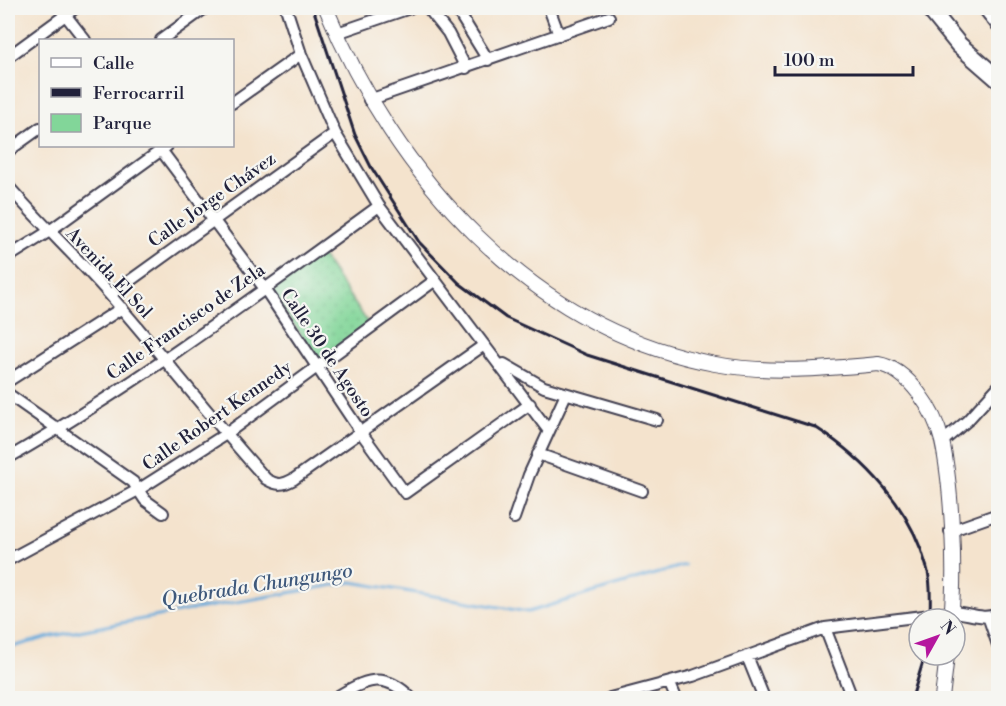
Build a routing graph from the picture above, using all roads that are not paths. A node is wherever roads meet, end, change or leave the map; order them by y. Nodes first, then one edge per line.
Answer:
1 (205, 8) edge
2 (286, 8) edge
3 (326, 8) edge
4 (410, 8) edge
5 (428, 8) edge
6 (456, 8) edge
7 (549, 8) edge
8 (929, 8) edge
9 (987, 8) edge
10 (67, 10) edge
11 (609, 17) dead end
12 (999, 22) edge
13 (337, 33) junction
14 (559, 35) junction
15 (84, 39) edge
16 (162, 39) edge
17 (301, 54) junction
18 (8, 57) edge
19 (488, 60) junction
20 (466, 68) junction
21 (999, 79) edge
22 (369, 100) junction
23 (234, 102) edge
24 (39, 129) edge
25 (335, 133) junction
26 (162, 147) edge
27 (8, 151) edge
28 (8, 186) edge
29 (379, 206) junction
30 (214, 219) junction
31 (48, 232) junction
32 (8, 257) edge
33 (434, 281) junction
34 (265, 289) junction
35 (110, 295) junction
36 (122, 308) junction
37 (484, 345) junction
38 (165, 358) junction
39 (316, 367) junction
40 (8, 381) edge
41 (997, 392) edge
42 (8, 394) edge
43 (566, 394) junction
44 (530, 404) junction
45 (657, 420) dead end
46 (58, 430) junction
47 (360, 431) junction
48 (549, 431) junction
49 (226, 434) junction
50 (942, 442) junction
51 (538, 454) junction
52 (8, 458) edge
53 (138, 490) junction
54 (642, 491) dead end
55 (163, 513) dead end
56 (999, 514) edge
57 (514, 518) dead end
58 (950, 531) junction
59 (8, 560) edge
60 (948, 607) edge
61 (967, 616) edge
62 (994, 617) edge
63 (907, 618) edge
64 (825, 628) junction
65 (999, 645) edge
66 (747, 656) junction
67 (945, 667) edge
68 (670, 684) junction
69 (335, 699) edge
70 (411, 699) edge
71 (610, 699) edge
72 (675, 699) edge
73 (764, 699) edge
74 (852, 699) edge
75 (942, 699) edge

1 - 16 street
2 - 17 street
3 - 13 main road
4 - 13 street
5 - 20 street
6 - 19 street
7 - 14 street
8 - 21 highway
9 - 12 highway
10 - 15 street
10 - 18 street
11 - 14 street
13 - 22 main road
14 - 19 street
17 - 23 street
17 - 25 street
19 - 20 street
20 - 22 street
22 - 50 main road
24 - 27 street
25 - 29 street
25 - 30 street, Calle Jorge Chávez
26 - 30 street, Calle 30 de Agosto
26 - 31 street
28 - 31 street, Avenida El Sol
29 - 33 street
29 - 34 street, Calle Francisco de Zela
30 - 34 street, Calle 30 de Agosto
30 - 35 street, Calle Jorge Chávez
31 - 32 street
31 - 35 street, Avenida El Sol
33 - 37 street
33 - 39 street, Calle Robert Kennedy
34 - 38 street, Calle Francisco de Zela
34 - 39 street, Calle 30 de Agosto
35 - 36 street, Avenida El Sol
36 - 38 street, Avenida El Sol
36 - 40 street
37 - 43 street
37 - 44 street
37 - 47 street
38 - 46 street, Calle Francisco de Zela
38 - 49 street, Avenida El Sol
39 - 47 street, Calle 30 de Agosto
39 - 49 street, Calle Robert Kennedy
41 - 50 street
42 - 46 street
43 - 45 street
43 - 48 street
44 - 47 street, Calle 30 de Agosto
44 - 48 street
46 - 52 street, Calle Francisco de Zela
46 - 53 street
47 - 49 street, Avenida El Sol
48 - 51 street
49 - 53 street, Calle Robert Kennedy
50 - 58 main road
51 - 54 street
51 - 57 street
53 - 55 street
53 - 59 street, Calle Robert Kennedy
56 - 58 street
58 - 60 main road
61 - 62 street
62 - 65 street
63 - 64 street, bridge
64 - 66 street
64 - 74 street
66 - 68 street
66 - 73 street
67 - 75 main road
68 - 71 street
68 - 72 street
69 - 70 street

